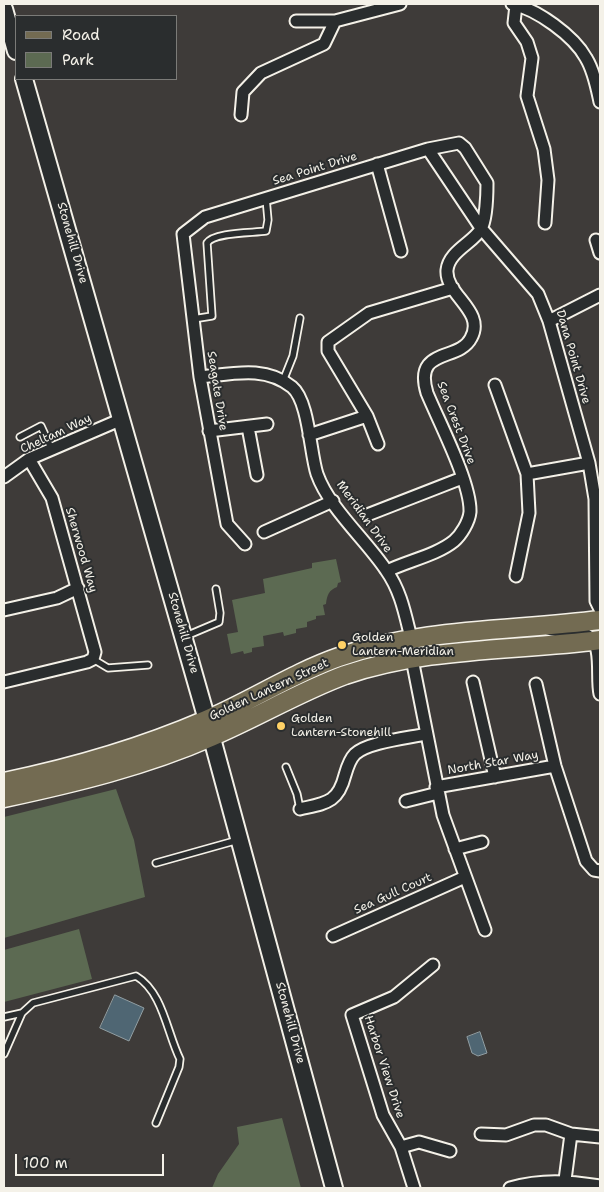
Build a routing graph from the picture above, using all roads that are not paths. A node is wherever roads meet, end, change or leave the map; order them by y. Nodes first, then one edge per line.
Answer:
1 (400, 4) edge
2 (514, 4) edge
3 (4, 9) edge
4 (335, 21) junction
5 (296, 22) dead end
6 (15, 48) edge
7 (24, 80) edge
8 (600, 102) edge
9 (241, 116) dead end
10 (428, 149) junction
11 (377, 164) junction
12 (266, 198) junction
13 (545, 223) dead end
14 (481, 228) junction
15 (183, 234) joint
16 (596, 240) dead end
17 (401, 251) dead end
18 (600, 253) edge
19 (453, 288) junction
20 (600, 294) edge
21 (193, 318) junction
22 (300, 318) dead end
23 (549, 321) junction
24 (200, 377) junction
25 (283, 381) junction
26 (495, 385) dead end
27 (367, 416) junction
28 (122, 419) junction
29 (267, 424) dead end
30 (248, 427) junction
31 (209, 431) junction
32 (309, 435) junction
33 (20, 437) dead end
34 (378, 444) dead end
35 (52, 450) junction
36 (29, 459) junction
37 (589, 463) junction
38 (526, 474) junction
39 (257, 476) dead end
40 (4, 477) edge
41 (462, 478) junction
42 (597, 499) edge
43 (333, 501) junction
44 (367, 515) dead end
45 (264, 532) dead end
46 (245, 544) dead end
47 (387, 571) junction
48 (516, 576) dead end
49 (78, 588) junction
50 (216, 589) dead end
51 (600, 609) edge
52 (4, 610) edge
53 (600, 620) edge
54 (540, 627) junction
55 (434, 635) junction
56 (184, 637) junction
57 (411, 638) junction
58 (598, 641) edge
59 (94, 655) junction
60 (412, 659) junction
61 (148, 665) dead end
62 (379, 666) junction
63 (4, 682) edge
64 (473, 682) dead end
65 (536, 684) dead end
66 (600, 694) edge
67 (207, 720) junction
68 (426, 734) junction
69 (212, 737) junction
70 (555, 766) junction
71 (286, 767) dead end
72 (495, 777) junction
73 (4, 782) edge
74 (437, 790) junction
75 (4, 798) edge
76 (406, 802) dead end
77 (300, 809) joint
78 (240, 840) junction
79 (482, 842) dead end
80 (455, 850) junction
81 (156, 863) dead end
82 (600, 871) edge
83 (465, 877) junction
84 (485, 930) dead end
85 (333, 936) dead end
86 (433, 964) dead end
87 (22, 1013) junction
88 (4, 1017) edge
89 (4, 1054) edge
90 (156, 1123) dead end
91 (480, 1134) dead end
92 (571, 1134) junction
93 (600, 1138) edge
94 (401, 1148) junction
95 (450, 1151) dead end
96 (565, 1180) junction
97 (600, 1186) edge
98 (334, 1188) edge
99 (414, 1188) edge
100 (510, 1188) edge

1 - 4 street
2 - 8 street
2 - 13 street
3 - 6 main road
4 - 5 street
4 - 9 street
7 - 28 main road, Stonehill Drive
10 - 11 street, Sea Point Drive
10 - 14 street, Dana Point Drive
10 - 14 street, Sea Point Drive
11 - 12 street, Sea Point Drive
11 - 17 street
12 - 15 street, Sea Point Drive
12 - 21 lane
14 - 19 street, Sea Crest Drive
14 - 23 street, Dana Point Drive
15 - 21 street, Seagate Drive
16 - 18 street
19 - 27 street
19 - 41 street, Sea Crest Drive
20 - 23 street
21 - 24 street, Seagate Drive
22 - 25 lane
23 - 37 street, Dana Point Drive
24 - 25 street, Meridian Drive
24 - 31 street, Seagate Drive
25 - 32 street, Meridian Drive
26 - 38 street
27 - 32 street
27 - 34 street
28 - 35 street, Cheltam Way
28 - 56 main road, Stonehill Drive
29 - 30 street
30 - 31 street
30 - 39 street
31 - 46 street, Seagate Drive
32 - 43 street, Meridian Drive
33 - 35 lane
35 - 36 street, Cheltam Way
36 - 40 street, Cheltam Way
36 - 49 street, Sherwood Way
37 - 38 street
37 - 42 street, Dana Point Drive
38 - 48 street
41 - 44 street
41 - 47 street, Sea Crest Drive
42 - 51 street, Dana Point Drive
43 - 45 street
43 - 47 street, Meridian Drive
47 - 57 street, Meridian Drive
49 - 52 street
49 - 59 street, Sherwood Way
50 - 56 lane
53 - 54 main road, Golden Lantern Street
54 - 55 main road, Golden Lantern Street
54 - 58 street
55 - 57 main road, Golden Lantern Street
55 - 60 main road
56 - 67 main road, Stonehill Drive
57 - 62 main road
57 - 67 main road, Golden Lantern Street
58 - 60 main road, Golden Lantern Street
58 - 66 street
59 - 61 lane
59 - 63 street
60 - 62 main road, Golden Lantern Street
60 - 68 street
62 - 69 main road, Golden Lantern Street
64 - 72 street
65 - 70 street
67 - 69 main road, Stonehill Drive
67 - 73 main road, Golden Lantern Street
68 - 74 street
68 - 77 street
69 - 75 main road, Golden Lantern Street
69 - 78 main road, Stonehill Drive
70 - 72 street, North Star Way
70 - 82 street
71 - 77 lane
72 - 74 street, North Star Way
74 - 76 street, North Star Way
74 - 80 street
78 - 81 lane
78 - 98 main road, Stonehill Drive
79 - 80 street
80 - 83 street
83 - 84 street
83 - 85 street, Sea Gull Court
86 - 94 street, Harbor View Drive
87 - 88 lane
87 - 89 lane
87 - 90 lane
91 - 92 street
92 - 93 street
92 - 96 street
94 - 95 street
94 - 99 street, Harbor View Drive
96 - 97 street
96 - 100 street

